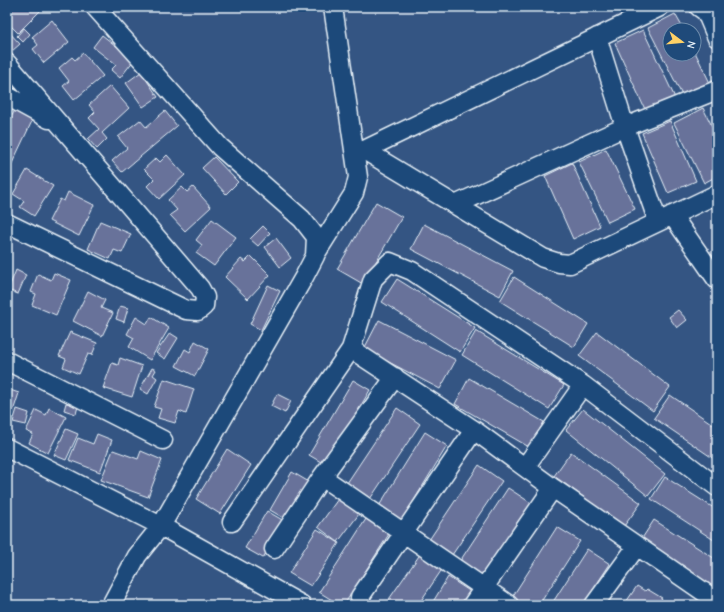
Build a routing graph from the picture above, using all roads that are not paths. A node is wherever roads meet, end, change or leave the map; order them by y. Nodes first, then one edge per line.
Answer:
1 (94, 7) edge
2 (333, 7) edge
3 (660, 7) edge
4 (699, 7) edge
5 (597, 37) junction
6 (717, 38) edge
7 (7, 63) edge
8 (717, 90) edge
9 (7, 96) edge
10 (56, 123) junction
11 (625, 127) junction
12 (360, 152) junction
13 (717, 194) edge
14 (455, 205) junction
15 (665, 219) junction
16 (7, 223) edge
17 (315, 256) junction
18 (717, 280) edge
19 (351, 349) junction
20 (7, 361) edge
21 (395, 377) junction
22 (583, 386) junction
23 (474, 430) junction
24 (163, 440) dead end
25 (7, 448) edge
26 (525, 467) junction
27 (322, 477) junction
28 (717, 487) edge
29 (554, 488) junction
30 (232, 522) dead end
31 (162, 526) junction
32 (404, 532) junction
33 (637, 546) junction
34 (274, 549) dead end
35 (484, 587) junction
36 (360, 596) dead end
37 (717, 601) edge
38 (111, 605) edge
39 (302, 605) edge
40 (472, 605) edge
41 (509, 605) edge
42 (594, 605) edge

1 - 17 street
2 - 12 street
3 - 5 street
4 - 6 street
5 - 11 street
5 - 12 street
7 - 10 street
8 - 11 street
9 - 10 street
10 - 16 street
11 - 14 street
11 - 15 street
12 - 14 street
12 - 17 street
13 - 15 street
14 - 15 street
15 - 18 street
17 - 31 street
19 - 21 street
19 - 22 street
19 - 30 street
20 - 24 street
21 - 23 street
21 - 27 street
22 - 26 street
22 - 28 street
23 - 26 street
23 - 32 street
25 - 31 street
26 - 29 street
27 - 32 street
27 - 34 street
29 - 33 street
29 - 35 street
31 - 38 street
31 - 39 street
32 - 35 street
32 - 36 street
33 - 37 street
33 - 42 street
35 - 40 street
35 - 41 street

